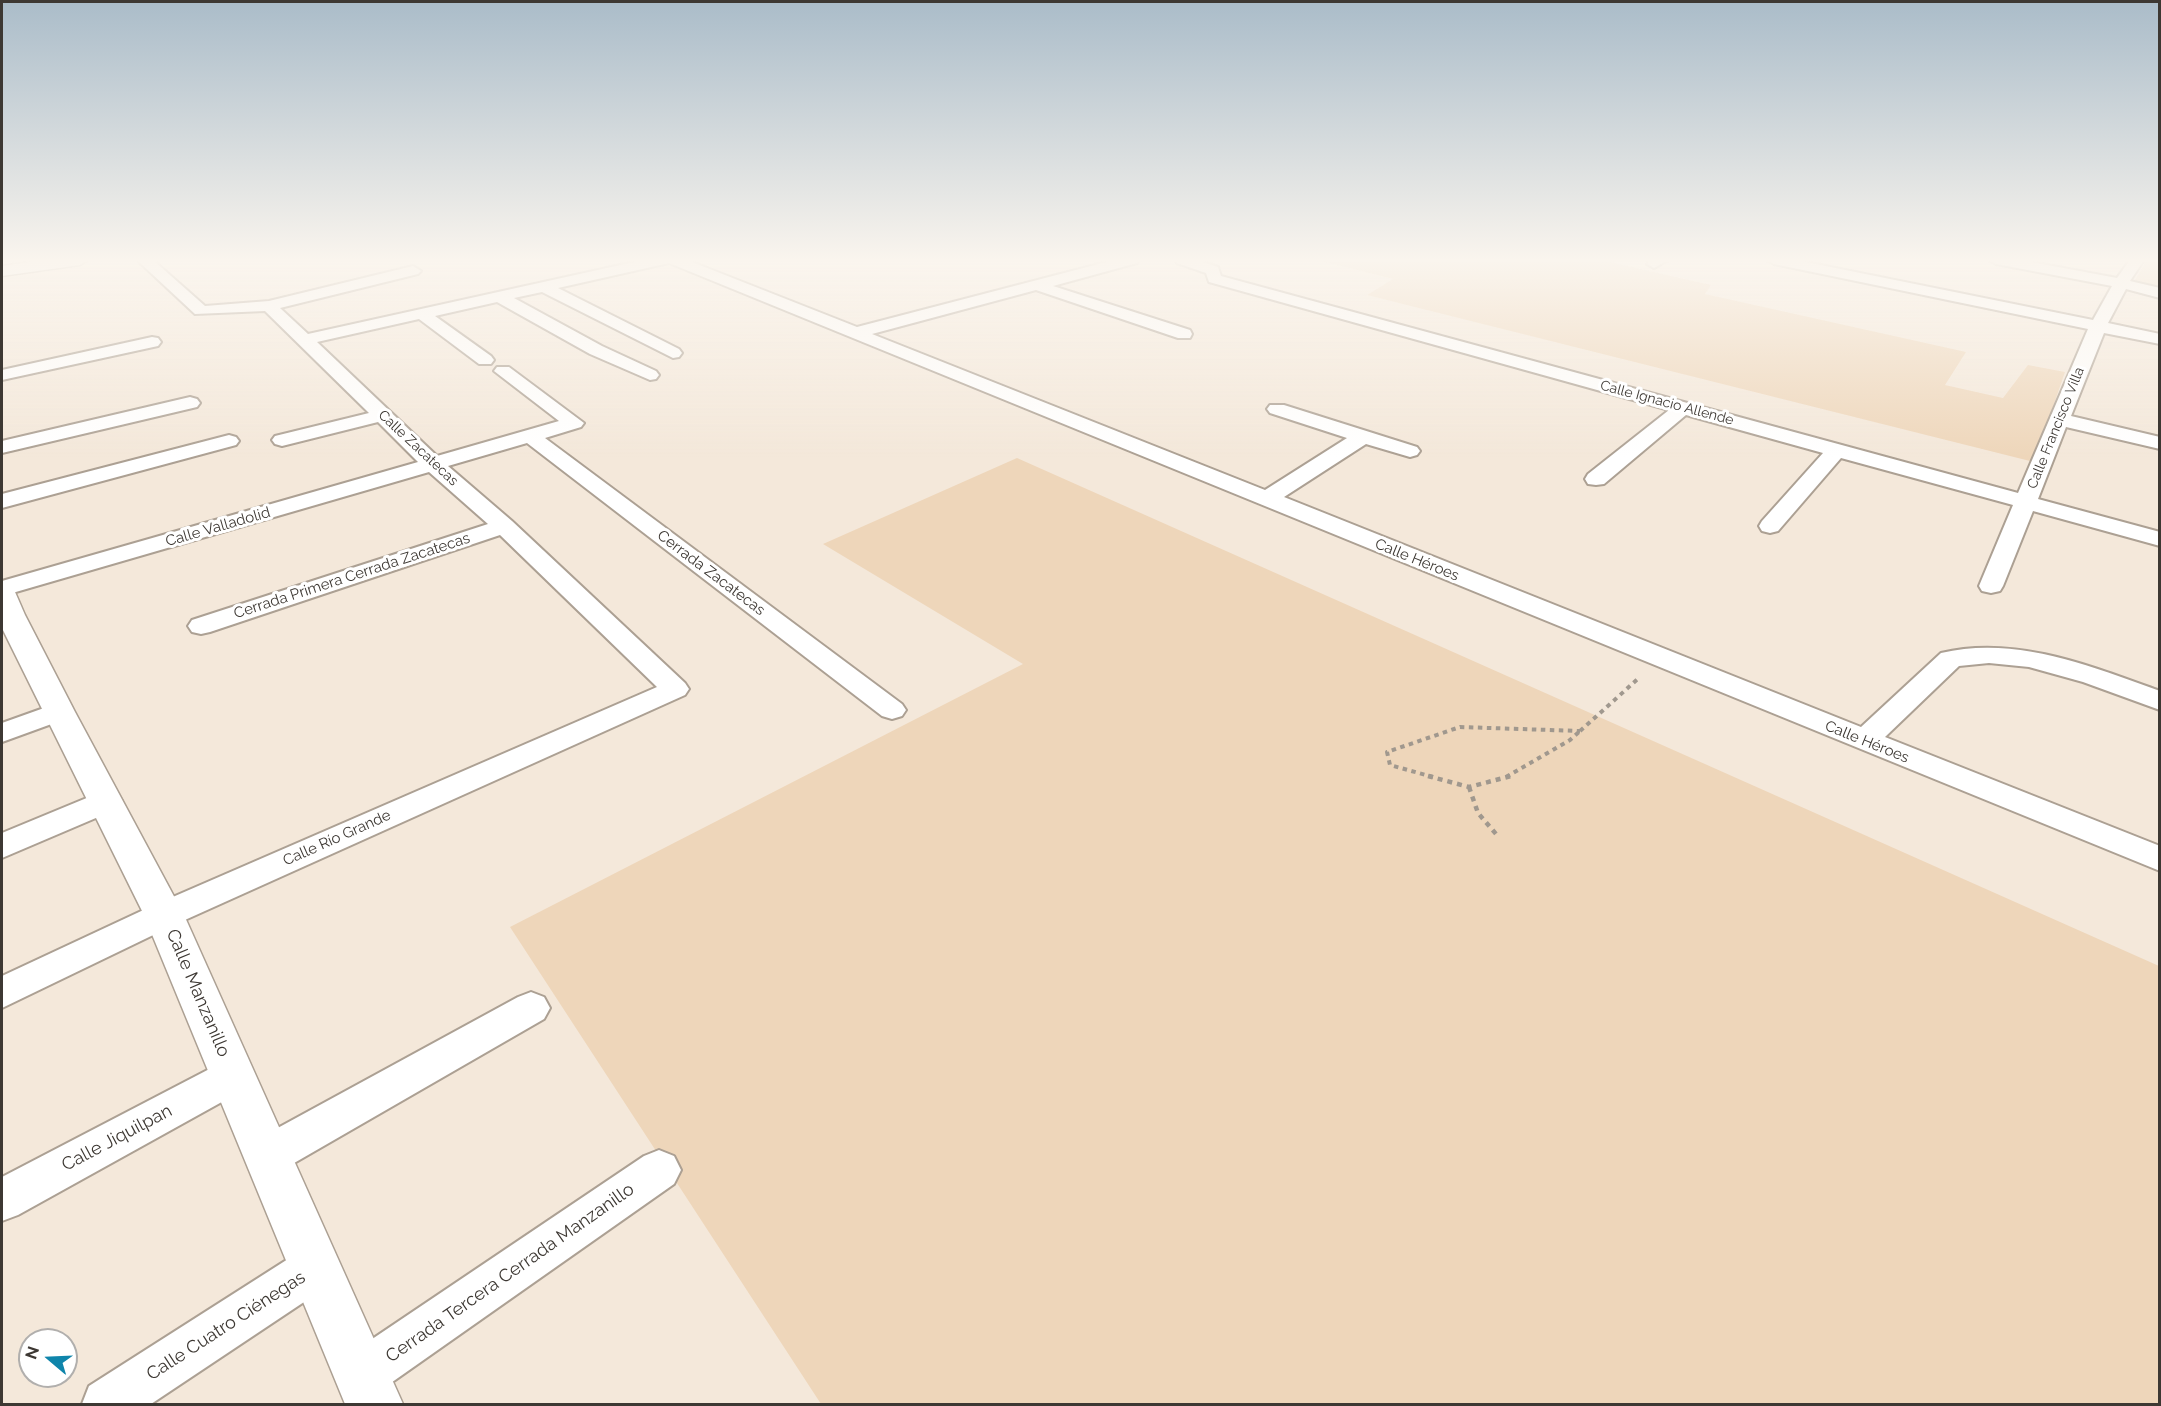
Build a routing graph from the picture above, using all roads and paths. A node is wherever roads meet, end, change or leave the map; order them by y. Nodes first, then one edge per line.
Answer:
1 (289, 326) edge
2 (367, 326) edge
3 (439, 326) edge
4 (552, 326) edge
5 (619, 326) edge
6 (837, 326) edge
7 (883, 326) edge
8 (1159, 326) edge
9 (1383, 326) edge
10 (2098, 326) joint
11 (855, 333) junction
12 (1184, 334) dead end
13 (2160, 339) edge
14 (304, 340) junction
15 (152, 342) dead end
16 (673, 353) dead end
17 (485, 360) dead end
18 (502, 371) dead end
19 (2, 375) edge
20 (650, 375) dead end
21 (190, 403) dead end
22 (1277, 408) dead end
23 (1683, 408) junction
24 (383, 415) junction
25 (2060, 420) junction
26 (530, 436) junction
27 (1362, 437) junction
28 (282, 440) dead end
29 (229, 441) dead end
30 (2160, 443) edge
31 (2, 447) edge
32 (1836, 450) junction
33 (1410, 451) dead end
34 (434, 465) junction
35 (1596, 479) dead end
36 (1266, 499) junction
37 (2, 501) edge
38 (2026, 502) junction
39 (504, 526) junction
40 (1770, 526) dead end
41 (2160, 539) edge
42 (1991, 586) dead end
43 (4, 603) edge
44 (201, 626) dead end
45 (1659, 657) junction
46 (675, 689) joint
47 (2160, 701) edge
48 (892, 710) dead end
49 (58, 712) junction
50 (1581, 731) junction
51 (2, 733) edge
52 (1864, 740) junction
53 (1469, 786) junction
54 (106, 801) junction
55 (1496, 834) dead end
56 (2, 846) edge
57 (2160, 859) edge
58 (164, 915) junction
59 (2, 993) edge
60 (531, 1008) dead end
61 (233, 1076) junction
62 (267, 1156) junction
63 (659, 1170) dead end
64 (2, 1200) edge
65 (315, 1268) junction
66 (368, 1390) edge
67 (107, 1404) edge

1 - 14 street, Calle Zacatecas
2 - 14 street
3 - 17 street
4 - 20 street
5 - 16 street
6 - 11 street, Calle Héroes
7 - 11 street
8 - 12 street
9 - 23 street, Calle Ignacio Allende
10 - 13 street
10 - 25 street, Calle Francisco Villa
11 - 36 street, Calle Héroes
14 - 24 street, Calle Zacatecas
15 - 19 street
18 - 26 street, Calle Valladolid
21 - 31 street
22 - 27 street
23 - 32 street, Calle Ignacio Allende
23 - 35 street
24 - 28 street
24 - 34 street, Calle Zacatecas
25 - 30 street
25 - 38 street, Calle Francisco Villa
26 - 34 street, Calle Valladolid
26 - 48 street, Cerrada Zacatecas
27 - 33 street
27 - 36 street
29 - 37 street
32 - 38 street, Calle Ignacio Allende
32 - 40 street
34 - 39 street, Calle Zacatecas
34 - 43 street, Calle Valladolid
36 - 45 street, Calle Héroes
38 - 41 street, Calle Ignacio Allende
38 - 42 street, Calle Francisco Villa
39 - 44 street, Cerrada Primera Cerrada Zacatecas
39 - 46 street, Calle Zacatecas
43 - 49 street, Calle Manzanillo
45 - 50 path
45 - 52 street, Calle Héroes
46 - 58 street, Calle Río Grande
47 - 52 street
49 - 51 street
49 - 54 street, Calle Manzanillo
50 - 53 path
50 - 53 path
52 - 57 street, Calle Héroes
53 - 55 path
54 - 56 street
54 - 58 street, Calle Manzanillo
58 - 59 street, Calle Río Grande
58 - 61 street, Calle Manzanillo
60 - 62 street
61 - 62 street, Calle Manzanillo
61 - 64 street, Calle Jiquilpan
62 - 65 street, Calle Manzanillo
63 - 66 street, Cerrada Tercera Cerrada Manzanillo
65 - 66 street, Calle Manzanillo
65 - 67 street, Calle Cuatro Ciénegas

